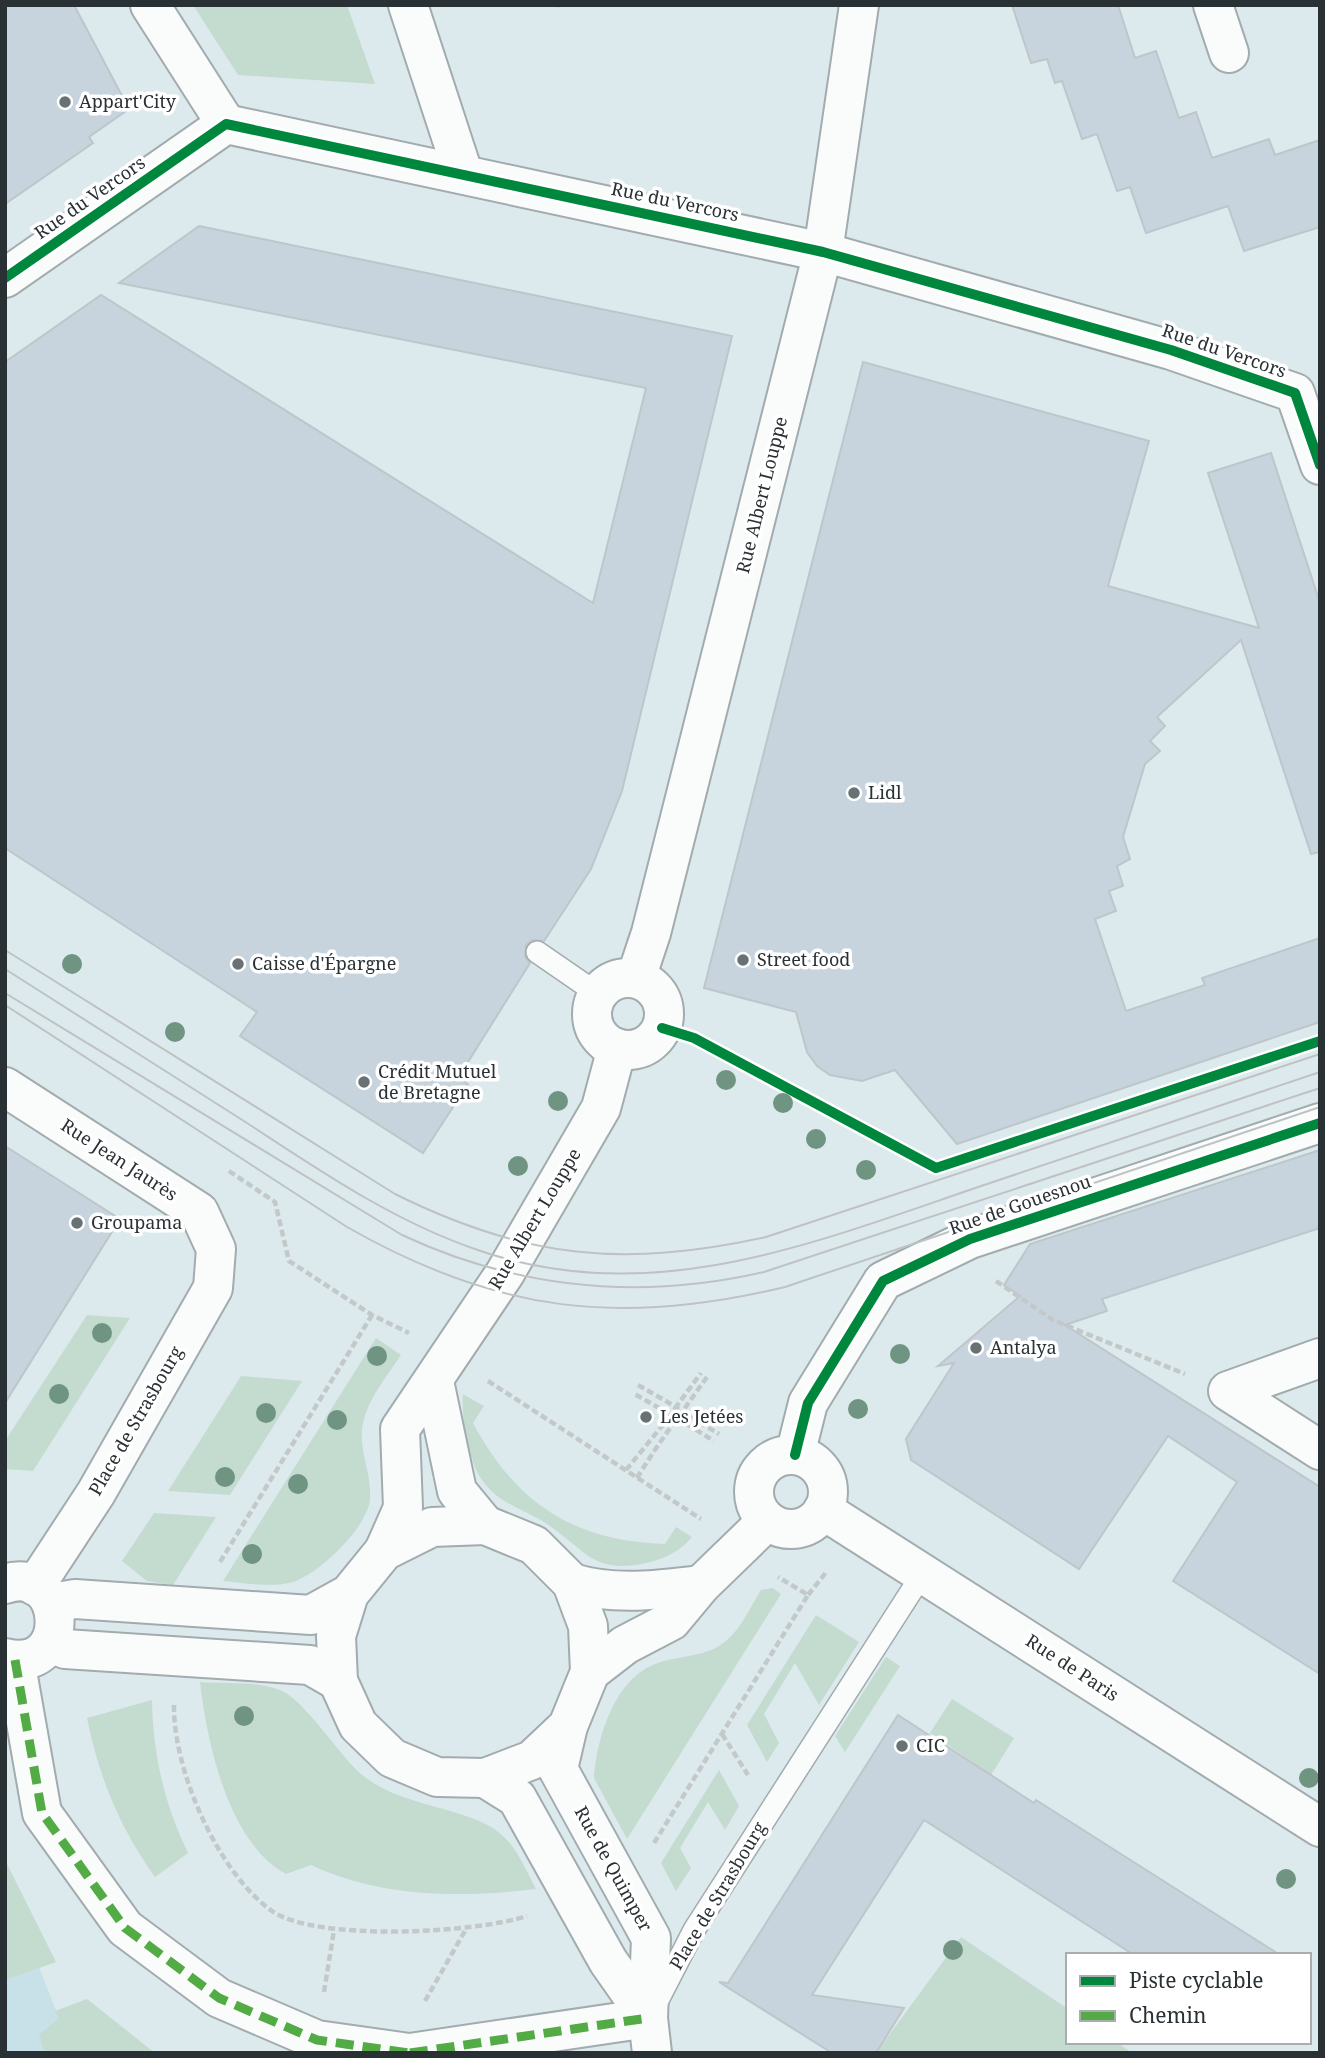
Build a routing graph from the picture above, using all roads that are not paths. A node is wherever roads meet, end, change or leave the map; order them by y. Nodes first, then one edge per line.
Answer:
1 (150, 5) edge
2 (408, 5) edge
3 (859, 5) edge
4 (1213, 5) edge
5 (1229, 53) dead end
6 (226, 124) junction
7 (463, 173) junction
8 (823, 252) junction
9 (5, 278) edge
10 (1320, 465) edge
11 (537, 952) dead end
12 (636, 978) junction
13 (598, 994) junction
14 (617, 1048) junction
15 (5, 1087) edge
16 (1320, 1123) edge
17 (216, 1249) joint
18 (1320, 1358) edge
19 (442, 1369) junction
20 (1320, 1450) edge
21 (795, 1455) junction
22 (823, 1510) junction
23 (767, 1521) junction
24 (485, 1525) junction
25 (383, 1551) junction
26 (923, 1573) junction
27 (572, 1583) junction
28 (701, 1584) junction
29 (31, 1591) edge
30 (349, 1594) junction
31 (50, 1642) junction
32 (10, 1659) edge
33 (590, 1672) junction
34 (338, 1681) junction
35 (568, 1726) junction
36 (485, 1778) junction
37 (1320, 1827) edge
38 (650, 2035) edge
39 (311, 2046) edge
40 (409, 2053) edge

1 - 6 main road
2 - 7 main road
3 - 8 main road, Rue Albert Louppe
4 - 5 main road
6 - 7 main road, Rue du Vercors
6 - 9 main road, Rue du Vercors
7 - 8 main road, Rue du Vercors
8 - 10 main road, Rue du Vercors
8 - 12 main road, Rue Albert Louppe
11 - 13 lane
12 - 13 main road
12 - 14 main road
13 - 14 main road
14 - 19 main road, Rue Albert Louppe
15 - 17 main road, Rue Jean Jaurès
16 - 21 main road, Rue de Gouesnou
17 - 29 main road, Place de Strasbourg
18 - 20 main road
19 - 24 main road
19 - 25 main road, Rue Albert Louppe
21 - 22 main road
21 - 23 main road
22 - 23 main road
22 - 26 main road, Rue de Paris
23 - 28 main road
24 - 25 main road
24 - 27 main road
25 - 30 main road
26 - 37 main road, Rue de Paris
26 - 38 lane, Place de Strasbourg
27 - 28 main road
27 - 33 main road
28 - 33 main road
29 - 30 main road
29 - 31 main road
30 - 34 main road
31 - 32 main road
31 - 34 main road
32 - 39 main road
33 - 35 main road
34 - 36 main road
35 - 36 main road
35 - 38 main road, Rue de Quimper
36 - 38 main road
38 - 40 main road
39 - 40 main road

